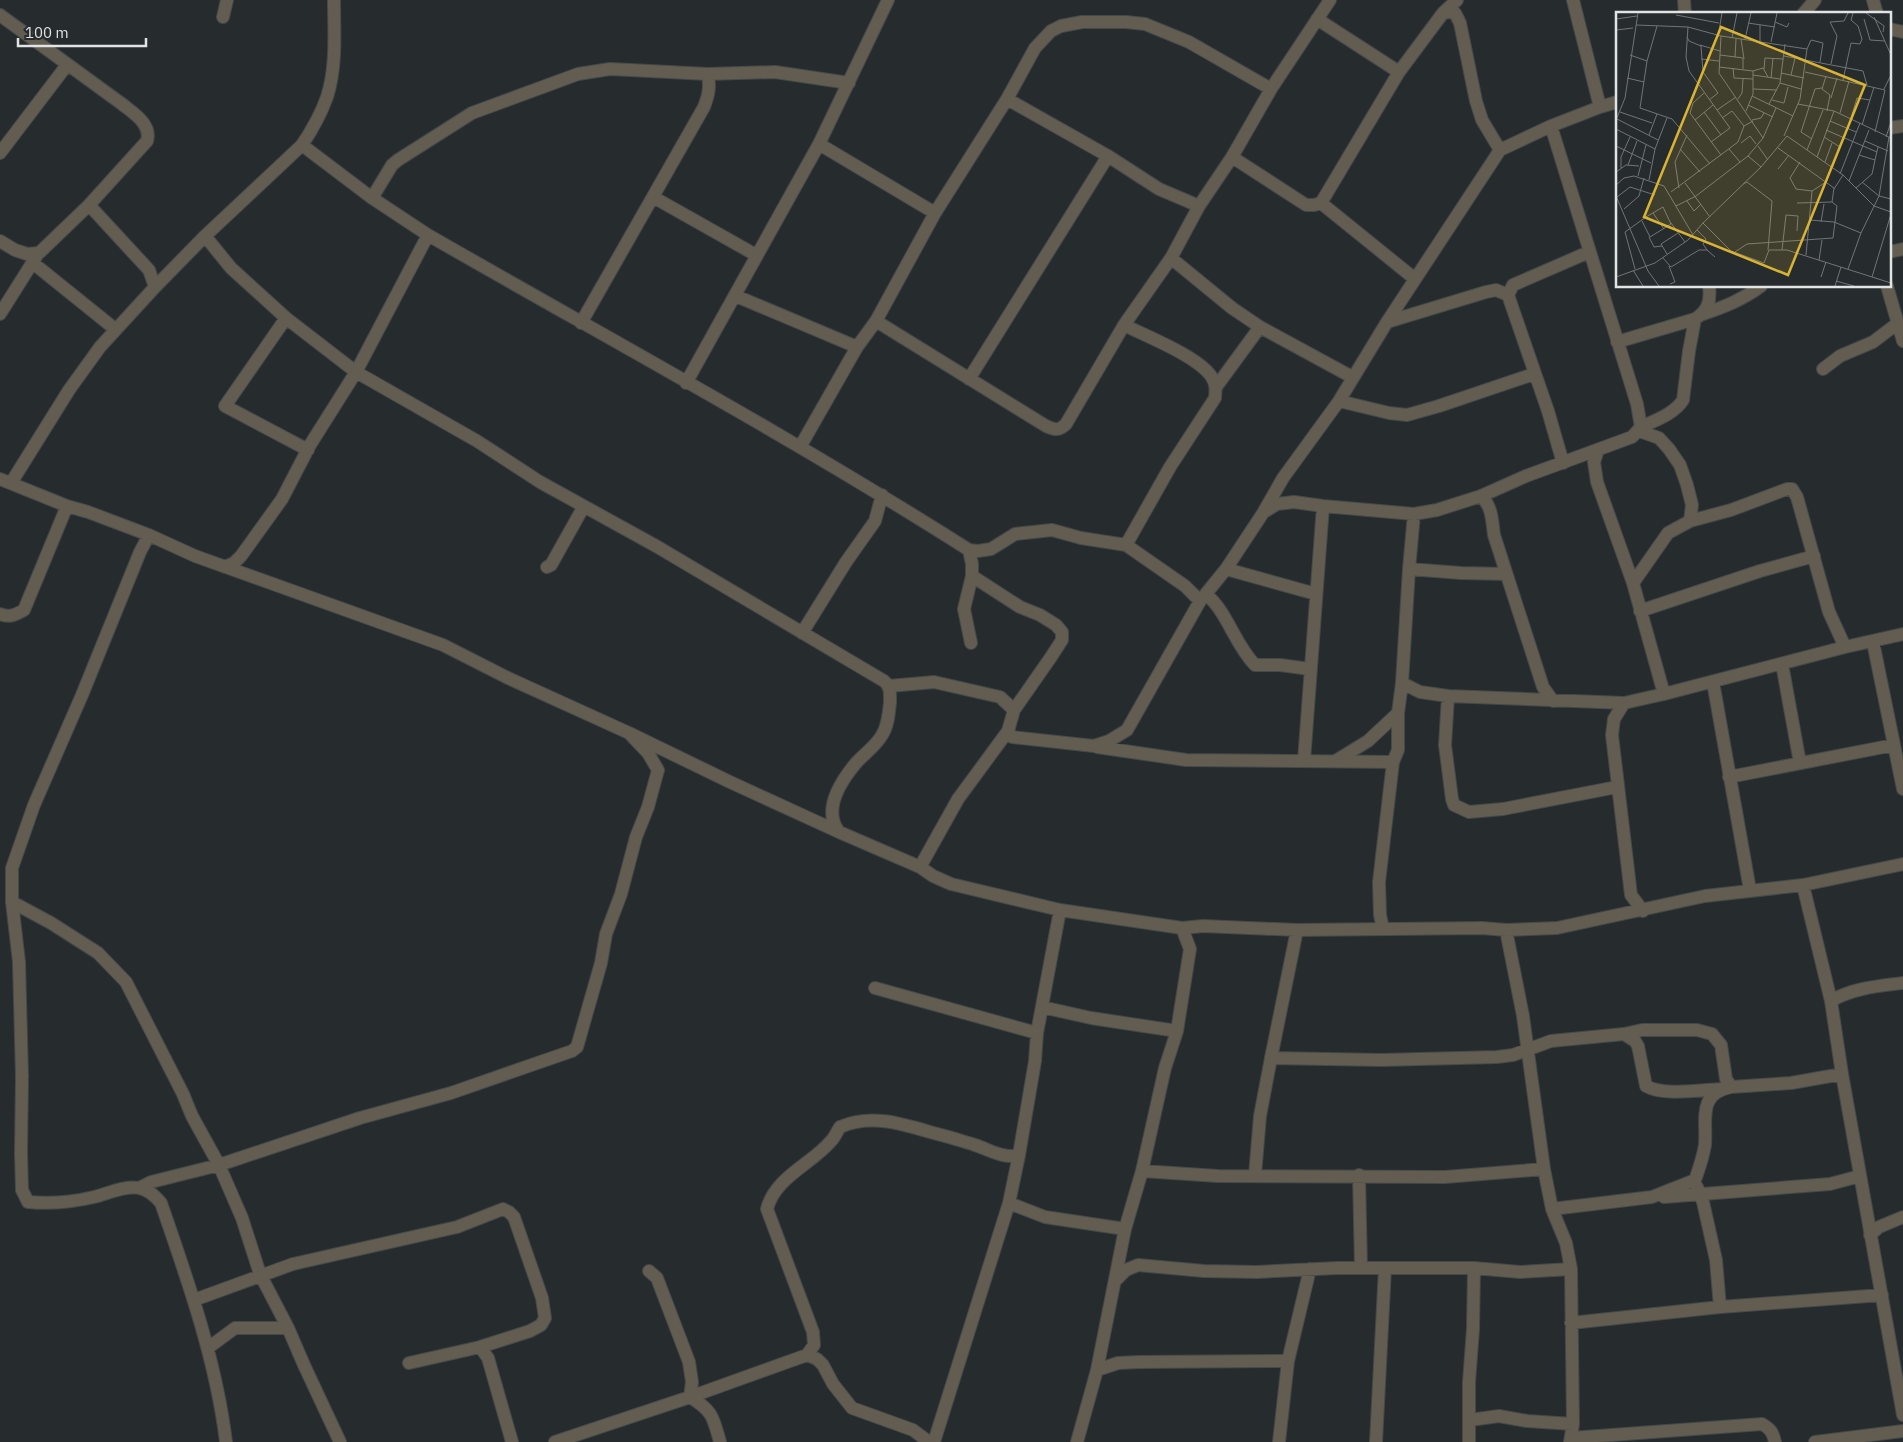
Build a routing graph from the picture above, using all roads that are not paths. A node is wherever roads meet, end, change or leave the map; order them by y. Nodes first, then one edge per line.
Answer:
1 (226, 0) edge
2 (334, 0) edge
3 (888, 0) edge
4 (1330, 0) edge
5 (1457, 0) edge
6 (1574, 0) edge
7 (1815, 0) edge
8 (1805, 12) edge
9 (1443, 13) junction
10 (0, 16) edge
11 (222, 16) dead end
12 (1317, 19) junction
13 (1890, 29) edge
14 (1903, 32) edge
15 (67, 65) junction
16 (1399, 72) junction
17 (708, 74) junction
18 (849, 83) junction
19 (1271, 90) junction
20 (1007, 99) junction
21 (1616, 102) edge
22 (1600, 107) junction
23 (1551, 126) junction
24 (1903, 126) edge
25 (1890, 128) edge
26 (819, 144) junction
27 (302, 145) junction
28 (1500, 150) junction
29 (0, 153) edge
30 (1108, 156) junction
31 (1232, 157) junction
32 (653, 197) junction
33 (372, 198) junction
34 (1322, 203) junction
35 (89, 205) junction
36 (1199, 206) junction
37 (935, 213) junction
38 (428, 235) junction
39 (205, 236) junction
40 (0, 241) edge
41 (1903, 249) edge
42 (1589, 252) junction
43 (1890, 252) edge
44 (756, 254) junction
45 (36, 258) junction
46 (1170, 258) junction
47 (149, 270) junction
48 (169, 273) junction
49 (1415, 279) junction
50 (154, 287) junction
51 (1709, 288) edge
52 (1758, 288) edge
53 (1888, 288) edge
54 (1508, 295) junction
55 (736, 296) junction
56 (1710, 299) junction
57 (1721, 308) junction
58 (0, 314) edge
59 (1699, 317) junction
60 (286, 318) junction
61 (876, 321) junction
62 (1387, 322) junction
63 (581, 323) junction
64 (1898, 323) junction
65 (110, 325) dead end
66 (1124, 325) junction
67 (1260, 327) junction
68 (1903, 341) edge
69 (1616, 342) junction
70 (857, 347) junction
71 (1823, 369) dead end
72 (356, 372) junction
73 (1534, 374) junction
74 (1352, 377) junction
75 (969, 379) junction
76 (686, 383) junction
77 (1216, 387) junction
78 (1339, 401) junction
79 (1640, 429) junction
80 (800, 447) junction
81 (308, 450) junction
82 (1598, 450) junction
83 (1563, 463) junction
84 (1283, 478) junction
85 (6, 481) edge
86 (882, 495) junction
87 (1481, 496) junction
88 (1294, 502) junction
89 (67, 506) junction
90 (584, 506) junction
91 (1323, 506) junction
92 (1263, 513) junction
93 (1414, 514) junction
94 (1690, 521) junction
95 (149, 535) junction
96 (1126, 545) junction
97 (969, 550) junction
98 (1814, 556) junction
99 (226, 567) junction
100 (547, 567) dead end
101 (1226, 569) junction
102 (1409, 569) junction
103 (1506, 574) junction
104 (972, 576) junction
105 (1633, 583) junction
106 (1316, 594) junction
107 (1203, 598) junction
108 (1640, 611) junction
109 (0, 614) edge
110 (802, 633) junction
111 (1903, 634) edge
112 (971, 642) dead end
113 (1873, 642) junction
114 (1845, 647) junction
115 (1782, 664) junction
116 (1310, 669) junction
117 (1712, 682) junction
118 (1402, 683) junction
119 (889, 686) junction
120 (1543, 687) junction
121 (1420, 692) junction
122 (1664, 694) junction
123 (1448, 696) junction
124 (1532, 700) junction
125 (1554, 701) junction
126 (1624, 703) junction
127 (1398, 708) junction
128 (1014, 710) junction
129 (1127, 730) junction
130 (1008, 731) junction
131 (629, 733) junction
132 (1894, 745) junction
133 (1094, 746) junction
134 (1132, 752) junction
135 (1337, 760) junction
136 (1304, 761) junction
137 (1393, 762) junction
138 (1800, 763) junction
139 (1729, 777) junction
140 (1617, 787) junction
141 (1903, 789) edge
142 (839, 832) junction
143 (1903, 864) edge
144 (920, 867) junction
145 (1803, 885) junction
146 (1750, 890) junction
147 (1631, 895) junction
148 (12, 902) junction
149 (1060, 910) junction
150 (1642, 911) junction
151 (1619, 915) junction
152 (1208, 926) junction
153 (1182, 928) junction
154 (1383, 929) junction
155 (1297, 930) junction
156 (1506, 930) junction
157 (1190, 949) junction
158 (1903, 983) edge
159 (876, 988) dead end
160 (1831, 1000) junction
161 (1042, 1007) junction
162 (1177, 1030) junction
163 (1037, 1032) junction
164 (1624, 1034) junction
165 (1528, 1051) junction
166 (1271, 1058) junction
167 (1842, 1074) junction
168 (1726, 1088) junction
169 (1019, 1155) junction
170 (219, 1164) junction
171 (1544, 1169) junction
172 (1142, 1171) junction
173 (1255, 1175) junction
174 (1359, 1175) junction
175 (1860, 1176) junction
176 (1695, 1180) junction
177 (139, 1188) junction
178 (1699, 1194) junction
179 (1652, 1197) junction
180 (1009, 1203) junction
181 (1552, 1209) junction
182 (1903, 1217) edge
183 (1125, 1229) junction
184 (1870, 1235) junction
185 (1361, 1268) junction
186 (1385, 1268) junction
187 (1474, 1268) junction
188 (1310, 1269) junction
189 (1571, 1269) junction
190 (648, 1271) dead end
191 (260, 1274) junction
192 (1115, 1280) junction
193 (1882, 1295) junction
194 (194, 1300) junction
195 (1720, 1308) junction
196 (1571, 1323) junction
197 (288, 1328) junction
198 (480, 1347) junction
199 (208, 1348) junction
200 (808, 1355) junction
201 (1288, 1361) junction
202 (409, 1364) dead end
203 (1097, 1370) junction
204 (690, 1397) junction
205 (1903, 1415) edge
206 (1470, 1420) junction
207 (940, 1424) junction
208 (1573, 1424) junction
209 (1903, 1431) edge
210 (919, 1433) junction
211 (1570, 1440) edge
212 (226, 1442) edge
213 (340, 1442) edge
214 (512, 1442) edge
215 (555, 1442) edge
216 (720, 1442) edge
217 (929, 1442) edge
218 (934, 1442) edge
219 (1077, 1442) edge
220 (1279, 1442) edge
221 (1376, 1442) edge
222 (1469, 1442) edge
223 (1775, 1442) edge
224 (1815, 1442) edge

1 - 11 street
2 - 27 street
3 - 18 street
4 - 12 street
5 - 9 street
6 - 22 street
7 - 8 street
9 - 16 street
9 - 28 street
10 - 15 street
12 - 16 street
12 - 19 street
13 - 14 street
15 - 29 street
15 - 35 street
16 - 34 street
17 - 18 street
17 - 32 street
17 - 33 street
18 - 26 street
19 - 20 street
19 - 31 street
20 - 30 street
20 - 37 street
21 - 22 street
22 - 23 street
23 - 28 street
23 - 42 street
24 - 25 street
26 - 37 street
26 - 44 street
27 - 33 street
27 - 39 street
28 - 49 street
30 - 36 street
30 - 75 street
31 - 34 street
31 - 36 street
32 - 44 street
32 - 63 street
33 - 38 street
34 - 49 street
35 - 45 street
35 - 47 street
36 - 46 street
37 - 61 street
38 - 63 street
38 - 72 street
39 - 48 street
39 - 60 street
40 - 45 street
41 - 43 street
42 - 54 street
42 - 69 street
44 - 55 street
45 - 58 street
45 - 65 street
46 - 66 street
46 - 67 street
47 - 48 street
47 - 50 street
48 - 50 street
49 - 62 street
50 - 85 street
51 - 56 street
52 - 57 street
53 - 64 street
54 - 62 street
54 - 73 street
55 - 70 street
55 - 76 street
56 - 57 street
56 - 59 street
57 - 59 street
59 - 69 street
59 - 79 street
60 - 72 street
60 - 81 street
61 - 70 street
61 - 75 street
62 - 74 street
63 - 76 street
64 - 68 street
64 - 71 street
66 - 75 street
66 - 77 street
67 - 74 street
67 - 77 street
69 - 79 street
70 - 80 street
72 - 81 street
72 - 90 street
73 - 78 street
73 - 83 street
74 - 78 street
76 - 80 street
77 - 96 street
78 - 84 street
79 - 82 street
79 - 94 street
80 - 86 street
81 - 99 street
82 - 83 street
82 - 105 street
83 - 87 street
84 - 88 street
84 - 92 street
85 - 89 street
86 - 97 street
86 - 110 street
87 - 93 street
87 - 103 street
88 - 91 street
88 - 92 street
89 - 95 street
89 - 109 street
90 - 100 street
90 - 110 street
91 - 93 street
91 - 106 street
92 - 101 street
93 - 102 street
94 - 98 street
94 - 105 street
95 - 99 street
95 - 148 street
96 - 97 street
96 - 107 street
97 - 104 street
98 - 108 street
98 - 114 street
99 - 131 street
101 - 106 street
101 - 107 street
102 - 103 street
102 - 118 street
103 - 120 street
104 - 112 street
104 - 128 street
105 - 108 street
106 - 116 street
107 - 116 street
107 - 129 street
108 - 122 street
110 - 119 street
111 - 113 street
113 - 114 street
113 - 132 street
114 - 115 street
115 - 117 street
115 - 138 street
116 - 136 street
117 - 122 street
117 - 139 street
118 - 121 street
118 - 127 street
119 - 128 street
119 - 142 street
120 - 124 street
120 - 125 street
121 - 123 street
121 - 127 street
122 - 126 street
123 - 124 street
123 - 140 street
124 - 125 street
125 - 126 street
126 - 140 street
127 - 135 street
127 - 137 street
128 - 130 street
129 - 133 street
129 - 134 street
130 - 133 street
130 - 144 street
131 - 142 street
131 - 170 street
132 - 138 street
132 - 141 street
133 - 134 street
134 - 136 street
135 - 136 street
135 - 137 street
137 - 154 street
138 - 139 street
139 - 146 street
140 - 147 street
142 - 144 street
143 - 145 street
144 - 149 street
145 - 146 street
145 - 160 street
146 - 150 street
147 - 150 street
147 - 151 street
148 - 170 street
148 - 177 street
149 - 153 street
149 - 161 street
150 - 151 street
151 - 156 street
152 - 153 street
152 - 155 street
152 - 157 street
153 - 157 street
154 - 155 street
154 - 156 street
155 - 166 street
156 - 165 street
157 - 162 street
158 - 160 street
159 - 163 street
160 - 167 street
161 - 162 street
161 - 163 street
162 - 172 street
163 - 169 street
164 - 165 street
164 - 168 street
164 - 168 street
165 - 166 street
165 - 171 street
166 - 173 street
167 - 168 street
167 - 175 street
168 - 176 street
169 - 180 street
169 - 200 street
170 - 177 street
170 - 191 street
171 - 174 street
171 - 181 street
172 - 173 street
172 - 183 street
173 - 174 street
174 - 185 street
175 - 178 street
175 - 184 street
176 - 178 street
176 - 179 street
177 - 194 street
178 - 179 street
178 - 195 street
179 - 181 street
180 - 183 street
180 - 207 street
181 - 189 street
182 - 184 street
183 - 192 street
184 - 193 street
185 - 186 street
185 - 188 street
186 - 187 street
186 - 221 street
187 - 189 street
187 - 206 street
188 - 192 street
188 - 201 street
189 - 196 street
190 - 204 street
191 - 194 street
191 - 197 street
191 - 198 street
192 - 203 street
193 - 195 street
193 - 205 street
194 - 199 street
195 - 196 street
196 - 208 street
197 - 199 street
197 - 213 street
198 - 202 street
198 - 214 street
199 - 212 street
200 - 204 street
200 - 210 street
201 - 203 street
201 - 220 street
203 - 219 street
204 - 215 street
204 - 216 street
206 - 208 street
206 - 222 street
207 - 210 street
207 - 218 street
208 - 211 street
209 - 224 street
210 - 217 street
211 - 223 street

